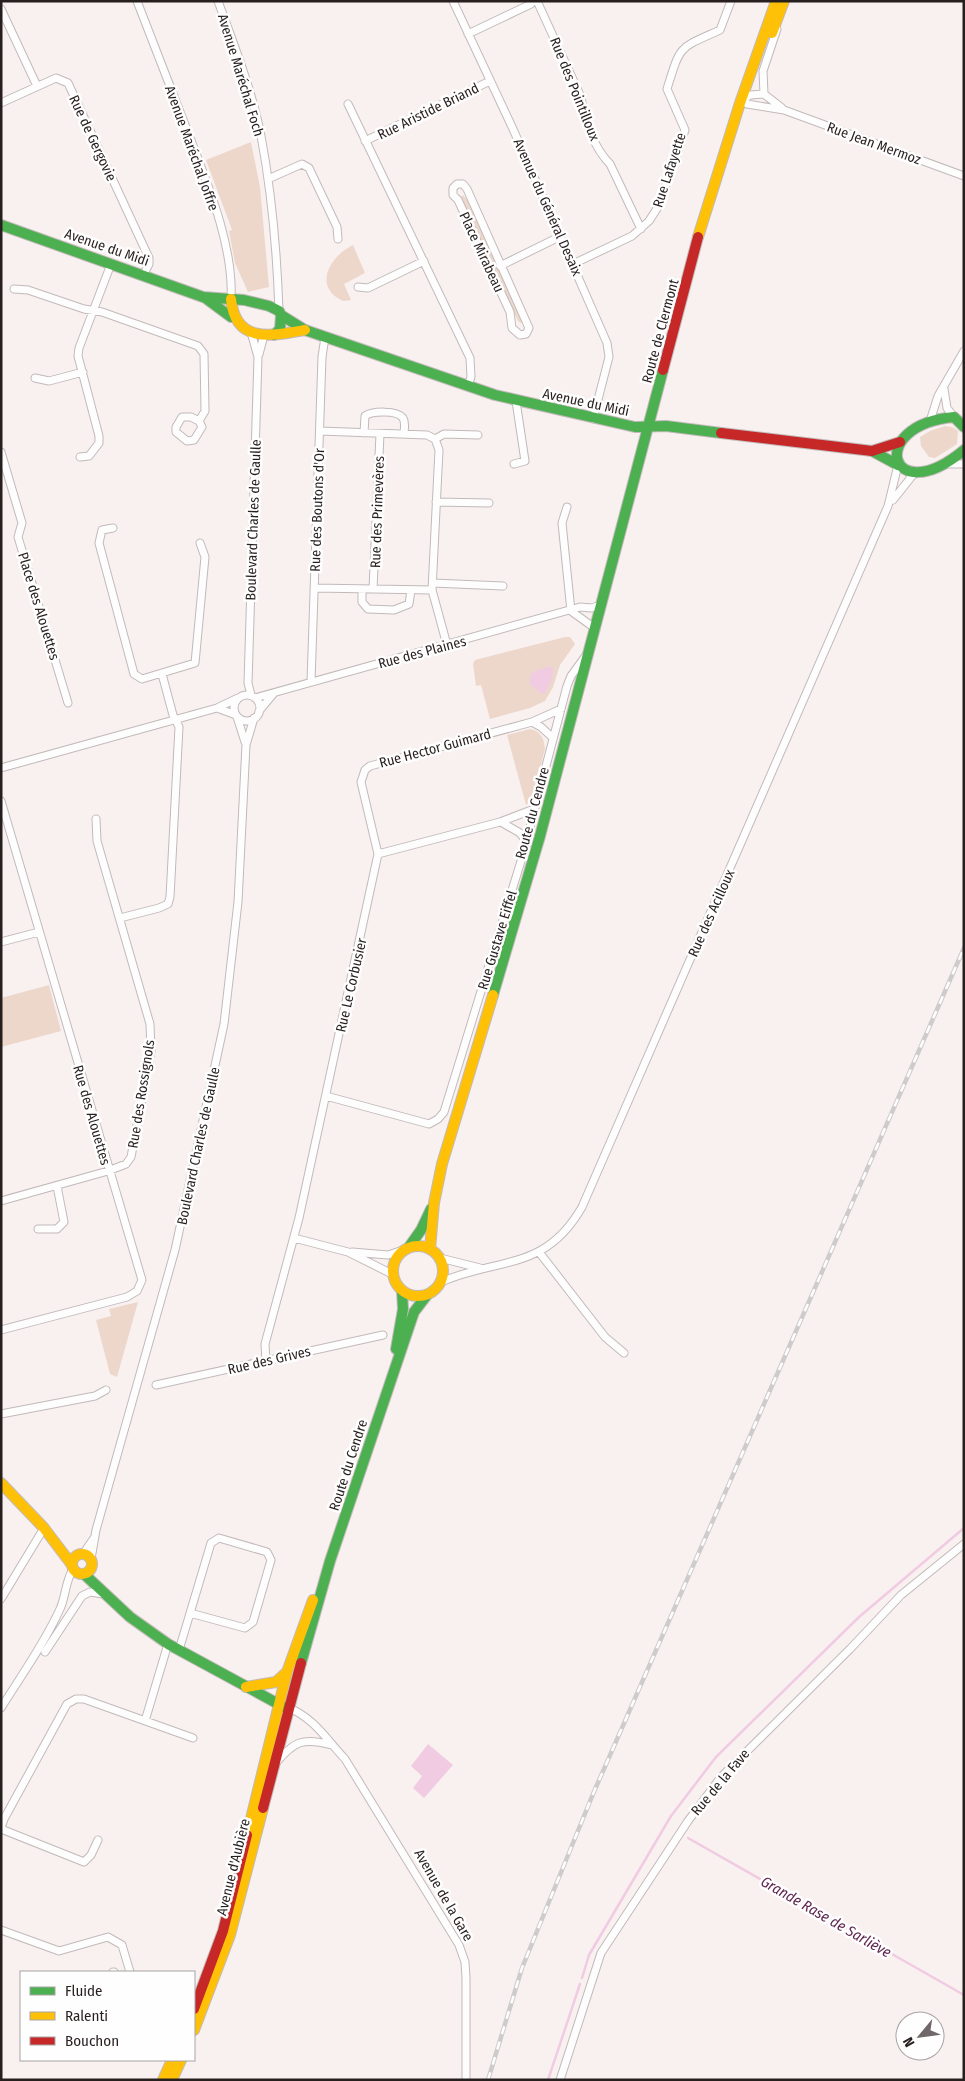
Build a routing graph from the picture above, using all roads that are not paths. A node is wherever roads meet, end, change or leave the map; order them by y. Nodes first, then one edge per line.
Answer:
1 (137, 1) edge
2 (218, 1) edge
3 (453, 1) edge
4 (532, 1) edge
5 (537, 1) edge
6 (731, 1) edge
7 (780, 4) edge
8 (1, 9) edge
9 (468, 34) junction
10 (490, 81) junction
11 (37, 86) junction
12 (764, 94) junction
13 (745, 99) junction
14 (1, 103) edge
15 (348, 104) dead end
16 (784, 110) junction
17 (365, 142) junction
18 (964, 176) edge
19 (268, 179) junction
20 (1, 225) edge
21 (641, 229) junction
22 (561, 236) junction
23 (338, 239) dead end
24 (424, 261) junction
25 (111, 264) junction
26 (573, 264) junction
27 (500, 266) junction
28 (144, 274) junction
29 (14, 288) dead end
30 (358, 288) dead end
31 (203, 297) junction
32 (231, 299) junction
33 (92, 310) junction
34 (280, 313) junction
35 (231, 317) junction
36 (304, 330) junction
37 (251, 332) junction
38 (269, 335) junction
39 (325, 338) junction
40 (964, 351) edge
41 (258, 357) junction
42 (83, 372) junction
43 (36, 378) dead end
44 (468, 386) junction
45 (944, 389) junction
46 (516, 401) junction
47 (959, 418) edge
48 (593, 419) junction
49 (199, 421) dead end
50 (930, 421) junction
51 (648, 427) junction
52 (964, 427) edge
53 (320, 431) junction
54 (364, 433) junction
55 (380, 434) junction
56 (404, 434) junction
57 (478, 435) dead end
58 (435, 439) junction
59 (900, 442) junction
60 (964, 450) edge
61 (872, 451) junction
62 (1, 452) edge
63 (80, 457) dead end
64 (514, 464) dead end
65 (943, 464) junction
66 (964, 464) edge
67 (898, 465) junction
68 (917, 470) junction
69 (436, 502) junction
70 (489, 504) dead end
71 (888, 506) junction
72 (567, 507) dead end
73 (113, 528) dead end
74 (200, 543) dead end
75 (432, 586) junction
76 (503, 586) dead end
77 (314, 588) junction
78 (362, 589) junction
79 (373, 589) junction
80 (411, 590) junction
81 (602, 605) junction
82 (571, 611) junction
83 (596, 629) junction
84 (447, 645) junction
85 (590, 650) junction
86 (162, 674) junction
87 (311, 682) junction
88 (274, 693) junction
89 (247, 697) junction
90 (68, 703) dead end
91 (217, 708) junction
92 (561, 709) junction
93 (259, 711) junction
94 (236, 715) junction
95 (254, 718) junction
96 (175, 720) junction
97 (532, 722) junction
98 (553, 738) junction
99 (246, 745) junction
100 (1, 768) edge
101 (1, 801) edge
102 (534, 810) junction
103 (96, 819) dead end
104 (500, 822) junction
105 (526, 841) junction
106 (378, 854) junction
107 (120, 918) junction
108 (39, 932) junction
109 (1, 942) edge
110 (326, 1096) junction
111 (108, 1171) junction
112 (57, 1186) junction
113 (1, 1201) edge
114 (434, 1203) junction
115 (38, 1229) dead end
116 (294, 1238) junction
117 (406, 1248) junction
118 (430, 1248) junction
119 (348, 1252) junction
120 (538, 1252) junction
121 (440, 1258) junction
122 (483, 1268) junction
123 (392, 1274) junction
124 (441, 1282) junction
125 (402, 1291) junction
126 (427, 1294) junction
127 (1, 1330) edge
128 (383, 1335) dead end
129 (624, 1353) dead end
130 (266, 1360) junction
131 (391, 1377) junction
132 (156, 1385) dead end
133 (106, 1390) dead end
134 (1, 1414) edge
135 (1, 1482) edge
136 (46, 1530) junction
137 (964, 1544) edge
138 (330, 1561) junction
139 (86, 1562) junction
140 (72, 1567) junction
141 (107, 1596) junction
142 (1, 1599) edge
143 (190, 1612) junction
144 (168, 1644) junction
145 (178, 1650) junction
146 (45, 1652) dead end
147 (287, 1672) junction
148 (246, 1687) junction
149 (284, 1707) junction
150 (1, 1708) edge
151 (144, 1720) junction
152 (193, 1738) dead end
153 (332, 1745) junction
154 (274, 1765) junction
155 (1, 1828) edge
156 (98, 1840) dead end
157 (1, 1930) edge
158 (130, 1971) edge
159 (196, 2008) edge
160 (172, 2061) edge
161 (181, 2061) edge
162 (163, 2080) edge
163 (172, 2080) edge
164 (466, 2080) edge
165 (560, 2080) edge

1 - 32 street, Avenue Maréchal Joffre
2 - 19 street, Avenue Maréchal Foch
3 - 9 street, Avenue du Général Desaix
4 - 9 street
5 - 21 street, Rue des Pointilloux
6 - 21 street, Rue Lafayette
7 - 12 street, Route de Clermont
7 - 13 main road, Route de Clermont
8 - 11 street
9 - 10 street, Avenue du Général Desaix
10 - 17 street, Rue Aristide Briand
10 - 22 street, Avenue du Général Desaix
11 - 14 street, Rue de Gergovie
11 - 28 street, Rue de Gergovie
12 - 13 street
12 - 16 street, Rue Jean Mermoz
13 - 16 street, Rue Jean Mermoz
13 - 51 main road, Route de Clermont
15 - 17 street, Rue Aristide Briand
16 - 18 street, Rue Jean Mermoz
17 - 24 street, Rue Aristide Briand
19 - 23 street
19 - 34 street, Avenue Maréchal Foch
20 - 25 main road, Avenue du Midi
21 - 26 street, Rue Lafayette
22 - 26 street, Avenue du Général Desaix
22 - 27 street, Place Mirabeau
24 - 30 street
24 - 44 street, Rue Aristide Briand
25 - 28 main road, Avenue du Midi
25 - 33 street
26 - 48 street, Avenue du Général Desaix
27 - 27 street, Place Mirabeau
28 - 31 main road, Avenue du Midi
29 - 33 street
31 - 32 main road, Avenue du Midi
31 - 35 main road, Avenue du Midi
32 - 34 main road, Avenue du Midi
32 - 35 main road
33 - 42 street
33 - 49 street
34 - 36 main road, Avenue du Midi
34 - 38 main road
35 - 37 main road, Avenue du Midi
36 - 38 main road
36 - 39 main road, Avenue du Midi
37 - 38 main road
37 - 41 street, Boulevard Charles de Gaulle
38 - 41 street, Boulevard Charles de Gaulle
39 - 44 main road, Avenue du Midi
39 - 53 street, Rue des Boutons d'Or
40 - 45 street
41 - 89 street, Boulevard Charles de Gaulle
42 - 43 street
42 - 63 street
44 - 46 main road, Avenue du Midi
45 - 47 street
45 - 50 street
46 - 48 main road, Avenue du Midi
46 - 64 street
47 - 50 main road
47 - 52 main road
48 - 51 main road, Avenue du Midi
50 - 59 main road, Avenue du Midi
51 - 61 main road, Avenue du Midi
51 - 81 main road, Route du Cendre
53 - 54 street
53 - 77 street, Rue des Boutons d'Or
54 - 55 street
54 - 56 street
55 - 56 street
55 - 79 street, Rue des Primevères
56 - 58 street
57 - 58 street
58 - 69 street
59 - 61 main road, Avenue du Midi
59 - 67 main road
60 - 65 main road
61 - 67 main road, Avenue du Midi
62 - 90 street, Place des Alouettes
65 - 66 street
65 - 68 main road
67 - 68 main road, Avenue du Midi
67 - 71 street, Rue des Acilloux
68 - 71 street, Rue des Acilloux
69 - 70 street
69 - 75 street
71 - 120 street, Rue des Acilloux
72 - 82 street
73 - 86 street
74 - 86 street
75 - 76 street
75 - 80 street
75 - 84 street
77 - 78 street
77 - 87 street, Rue des Boutons d'Or
78 - 79 street
78 - 80 street
79 - 80 street
81 - 82 street, Rue des Plaines
81 - 83 main road, Route du Cendre
82 - 83 street
82 - 84 street, Rue des Plaines
83 - 85 main road, Route du Cendre
84 - 87 street, Rue des Plaines
85 - 92 street, Rue Gustave Eiffel
85 - 114 main road, Route du Cendre
86 - 96 street
87 - 88 street, Rue des Plaines
88 - 89 street, Rue des Plaines
88 - 93 street
89 - 91 street, Rue des Plaines
89 - 93 street
89 - 94 street
91 - 94 street
91 - 96 street, Rue des Plaines
92 - 97 street
92 - 98 street, Rue Gustave Eiffel
93 - 95 street
94 - 95 street
94 - 99 street, Boulevard Charles de Gaulle
95 - 99 street, Boulevard Charles de Gaulle
96 - 100 street, Rue des Plaines
96 - 107 street
97 - 98 street
97 - 106 street, Rue Hector Guimard
98 - 102 street, Rue Gustave Eiffel
99 - 139 street, Boulevard Charles de Gaulle
101 - 108 street, Rue des Alouettes
102 - 104 street
102 - 105 street, Rue Gustave Eiffel
103 - 107 street, Rue des Rossignols
104 - 105 street
104 - 106 street
105 - 110 street, Rue Gustave Eiffel
106 - 110 street, Rue Le Corbusier
107 - 111 street, Rue des Rossignols
108 - 109 street
108 - 111 street, Rue des Alouettes
110 - 116 street, Rue Le Corbusier
111 - 112 street, Rue des Rossignols
111 - 127 street, Rue des Alouettes
112 - 113 street, Rue des Rossignols
112 - 115 street
114 - 117 main road, Route du Cendre
114 - 118 main road, Route du Cendre
116 - 119 street
116 - 130 street, Rue Le Corbusier
117 - 118 main road
117 - 119 street
117 - 123 main road
118 - 121 main road
119 - 123 street
120 - 122 street, Rue des Acilloux
120 - 129 street
121 - 122 street, Rue des Acilloux
121 - 124 main road
122 - 124 street, Rue des Acilloux
123 - 125 main road
124 - 126 main road
125 - 126 main road
125 - 131 main road, Route du Cendre
126 - 131 main road, Route du Cendre
128 - 130 street, Rue des Grives
130 - 132 street, Rue des Grives
131 - 138 main road, Route du Cendre
133 - 134 street
135 - 136 main road
136 - 139 main road
136 - 140 main road
136 - 142 street
137 - 165 street, Rue de la Fave
138 - 147 main road, Route du Cendre
138 - 149 main road, Route du Cendre
139 - 140 main road
139 - 140 main road
139 - 141 main road
140 - 150 street
141 - 144 main road
141 - 146 street
143 - 143 street
143 - 145 street
144 - 145 main road
144 - 151 street
145 - 148 main road
147 - 148 main road
147 - 149 main road, Route du Cendre
148 - 149 main road
149 - 153 street, Avenue de la Gare
149 - 154 main road, Avenue d'Aubière
149 - 159 main road, Avenue d'Aubière
151 - 152 street
151 - 155 street
153 - 154 street
153 - 164 street, Avenue de la Gare
154 - 159 main road, Avenue d'Aubière
155 - 156 street
157 - 158 street
160 - 162 main road
161 - 163 main road

